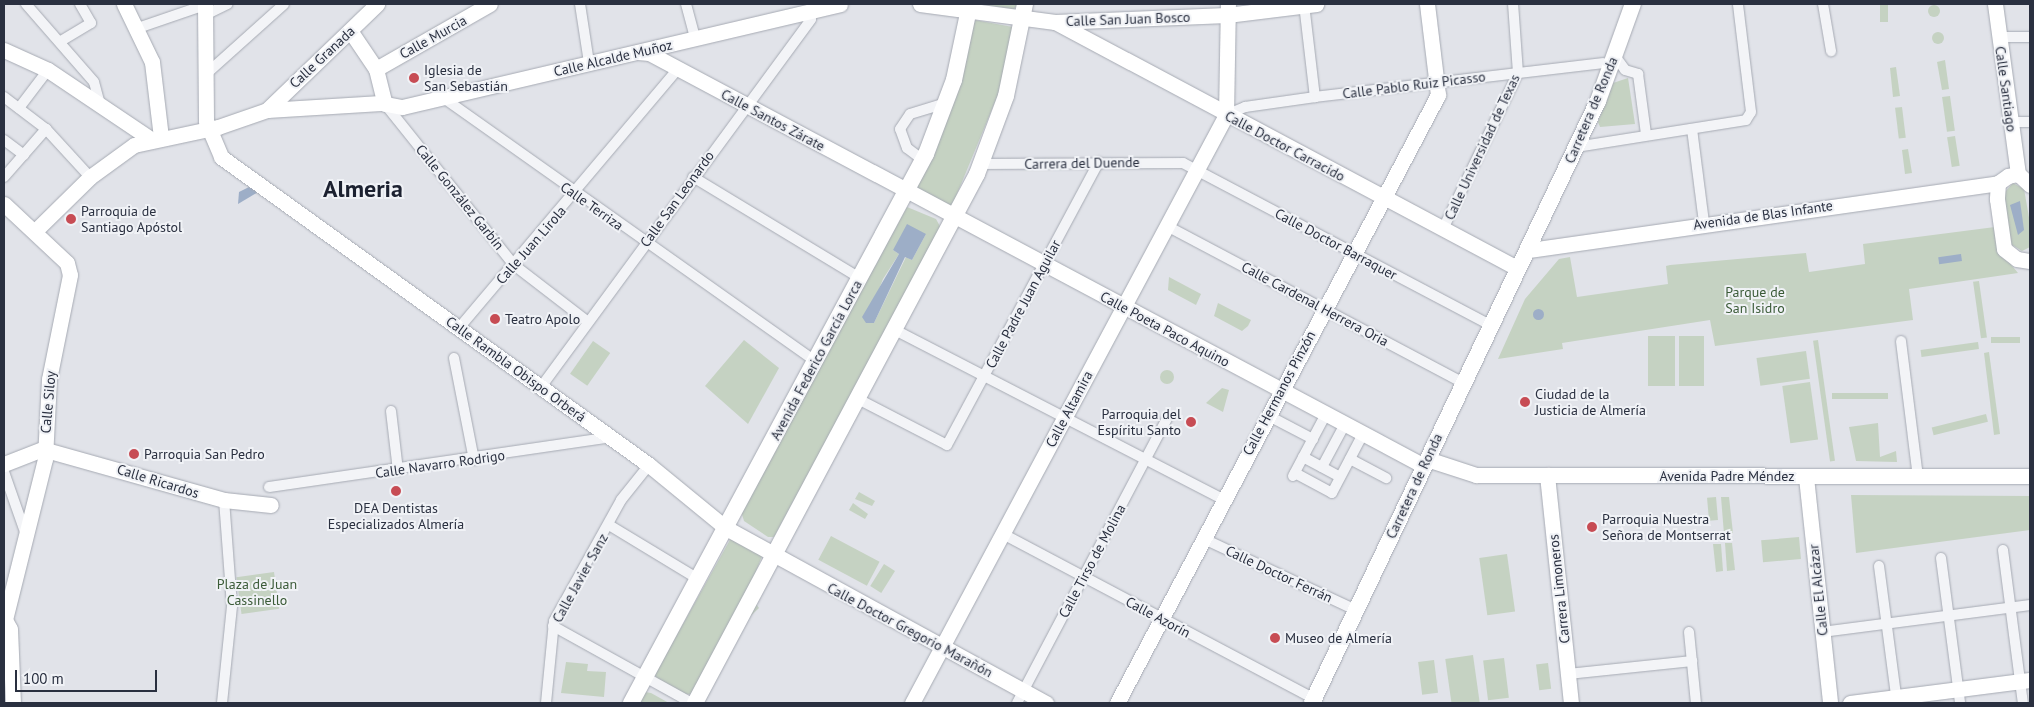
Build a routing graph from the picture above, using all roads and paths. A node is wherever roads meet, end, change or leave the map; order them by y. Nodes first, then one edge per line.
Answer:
1 (26, 4) edge
2 (80, 4) edge
3 (124, 4) edge
4 (228, 4) edge
5 (284, 4) edge
6 (377, 4) edge
7 (490, 4) edge
8 (580, 4) edge
9 (686, 4) edge
10 (840, 4) edge
11 (920, 4) edge
12 (1308, 4) edge
13 (1426, 4) edge
14 (1514, 4) edge
15 (1624, 4) edge
16 (1633, 4) edge
17 (1738, 4) edge
18 (1823, 4) edge
19 (1995, 4) edge
20 (970, 6) edge
21 (205, 8) edge
22 (1227, 10) edge
23 (1024, 11) edge
24 (806, 12) junction
25 (1098, 20) junction
26 (1055, 22) junction
27 (136, 29) junction
28 (351, 32) junction
29 (2000, 37) junction
30 (2030, 37) edge
31 (695, 38) junction
32 (61, 41) junction
33 (1090, 42) junction
34 (4, 50) edge
35 (1831, 51) dead end
36 (638, 52) joint
37 (655, 52) junction
38 (1609, 59) junction
39 (589, 63) junction
40 (376, 69) junction
41 (678, 69) junction
42 (48, 70) junction
43 (1518, 73) junction
44 (205, 75) junction
45 (1436, 83) junction
46 (288, 90) junction
47 (4, 97) edge
48 (1315, 97) junction
49 (445, 99) junction
50 (99, 101) junction
51 (947, 103) junction
52 (385, 104) junction
53 (746, 105) junction
54 (296, 106) junction
55 (19, 108) junction
56 (266, 110) junction
57 (1226, 115) junction
58 (2011, 122) junction
59 (2030, 122) edge
60 (213, 128) junction
61 (46, 129) junction
62 (1692, 130) junction
63 (1646, 134) junction
64 (156, 139) junction
65 (4, 140) edge
66 (1576, 146) junction
67 (24, 155) junction
68 (923, 160) junction
69 (1099, 162) junction
70 (1183, 163) joint
71 (981, 164) junction
72 (1197, 170) junction
73 (2018, 174) junction
74 (4, 177) edge
75 (90, 177) junction
76 (693, 177) junction
77 (1998, 184) junction
78 (2030, 185) edge
79 (575, 193) junction
80 (904, 195) junction
81 (1384, 198) junction
82 (4, 204) edge
83 (953, 221) junction
84 (1704, 223) junction
85 (1167, 226) junction
86 (1443, 229) junction
87 (35, 231) junction
88 (645, 242) junction
89 (1529, 250) junction
90 (1354, 254) junction
91 (2030, 262) edge
92 (1044, 264) junction
93 (514, 265) junction
94 (1517, 268) junction
95 (860, 278) junction
96 (1124, 307) junction
97 (1324, 309) junction
98 (588, 322) junction
99 (1490, 326) junction
100 (459, 328) junction
101 (895, 330) junction
102 (1901, 341) dead end
103 (454, 358) dead end
104 (815, 361) junction
105 (984, 376) junction
106 (1463, 383) junction
107 (541, 387) junction
108 (1281, 390) junction
109 (858, 399) junction
110 (390, 411) dead end
111 (1326, 414) junction
112 (1267, 415) junction
113 (1065, 418) junction
114 (1167, 418) dead end
115 (1345, 424) junction
116 (1363, 434) junction
117 (610, 437) junction
118 (1313, 439) junction
119 (46, 449) junction
120 (1303, 457) junction
121 (1145, 459) junction
122 (1350, 459) junction
123 (474, 460) junction
124 (1425, 462) junction
125 (4, 464) edge
126 (649, 466) junction
127 (1322, 467) junction
128 (398, 471) junction
129 (4, 472) edge
130 (1547, 475) junction
131 (1806, 476) junction
132 (1918, 476) junction
133 (2030, 476) edge
134 (1340, 477) junction
135 (1386, 478) dead end
136 (269, 487) dead end
137 (1222, 499) junction
138 (224, 500) junction
139 (271, 506) dead end
140 (609, 525) junction
141 (726, 528) junction
142 (1003, 534) junction
143 (24, 536) junction
144 (1202, 538) junction
145 (2003, 550) dead end
146 (774, 556) junction
147 (1941, 558) dead end
148 (1879, 566) dead end
149 (1083, 577) junction
150 (698, 579) junction
151 (2030, 605) edge
152 (2010, 608) junction
153 (1356, 610) junction
154 (1948, 616) junction
155 (1161, 618) junction
156 (6, 624) edge
157 (1887, 624) junction
158 (553, 626) junction
159 (564, 632) junction
160 (1689, 632) dead end
161 (1822, 632) junction
162 (551, 643) junction
163 (942, 647) junction
164 (1692, 660) junction
165 (1568, 674) junction
166 (645, 678) junction
167 (2025, 681) edge
168 (1959, 696) edge
169 (1020, 697) edge
170 (10, 700) edge
171 (1897, 700) edge
172 (1313, 701) edge
173 (222, 703) edge
174 (546, 703) edge
175 (631, 703) edge
176 (694, 703) edge
177 (912, 703) edge
178 (1046, 703) edge
179 (1117, 703) edge
180 (1571, 703) edge
181 (1696, 703) edge
182 (1830, 703) edge
183 (1850, 703) edge
184 (2023, 703) edge

1 - 32 street
2 - 32 street
3 - 27 street
4 - 21 street
5 - 44 street
6 - 28 street, Calle Granada
7 - 40 street, Calle Murcia
8 - 39 street
9 - 31 street
10 - 24 street, Calle Alcalde Muñoz
11 - 20 street
12 - 22 street, Calle San Juan Bosco
12 - 48 street
13 - 45 street, Calle Hermanos Pinzón
14 - 43 street, Calle Universidad de Texas
15 - 38 main road, Carretera de Ronda
16 - 38 main road, Carretera de Ronda
17 - 62 street
18 - 35 street
19 - 29 street, Calle Santiago
20 - 23 street, Calle San Juan Bosco
20 - 51 main road, Avenida Federico García Lorca
21 - 27 street
21 - 44 street
22 - 25 street, Calle San Juan Bosco
22 - 57 street
23 - 26 street, Calle San Juan Bosco
23 - 71 main road
24 - 31 street, Calle Alcalde Muñoz
24 - 53 street, Calle San Leonardo
25 - 26 street, Calle San Juan Bosco
25 - 33 street
26 - 33 street, Calle Doctor Carracido
27 - 64 street
28 - 40 street
28 - 46 street, Calle Granada
29 - 30 street
29 - 58 street, Calle Santiago
31 - 37 street, Calle Alcalde Muñoz
32 - 50 street
33 - 57 street, Calle Doctor Carracido
34 - 42 street
36 - 37 street, Calle Santos Zárate
36 - 39 street, Calle Alcalde Muñoz
37 - 41 street, Calle Santos Zárate
38 - 43 street, Calle Pablo Ruiz Picasso
38 - 63 street
38 - 66 main road, Carretera de Ronda
38 - 94 main road, Carretera de Ronda
39 - 49 street, Calle Alcalde Muñoz
40 - 52 street
41 - 53 street, Calle Santos Zárate
41 - 79 street, Calle Juan Lirola
42 - 50 street
42 - 55 street
43 - 45 street, Calle Pablo Ruiz Picasso
43 - 86 street, Calle Universidad de Texas
44 - 60 street
45 - 48 street, Calle Pablo Ruiz Picasso
45 - 81 street, Calle Hermanos Pinzón
46 - 54 street
46 - 56 street, Calle Granada
47 - 55 street
48 - 57 street, Calle Pablo Ruiz Picasso
49 - 52 street, Calle Alcalde Muñoz
49 - 79 street, Calle Terriza
50 - 64 street
51 - 68 main road, Avenida Federico García Lorca
51 - 68 street
52 - 54 street, Calle Alcalde Muñoz
52 - 93 street, Calle González Garbín
53 - 76 street, Calle San Leonardo
53 - 80 street, Calle Santos Zárate
54 - 56 street, Calle Alcalde Muñoz
55 - 61 street
56 - 60 street
57 - 72 street, Calle Altamira
57 - 81 street, Calle Doctor Carracido
58 - 59 street
58 - 73 street, Calle Santiago
60 - 64 street
60 - 100 street, Calle Rambla Obispo Orberá
61 - 67 street
61 - 75 street
62 - 63 street
62 - 84 street
63 - 66 street
64 - 75 street
65 - 67 street
66 - 89 main road, Carretera de Ronda
67 - 74 street
68 - 80 main road, Avenida Federico García Lorca
69 - 70 street, Carrera del Duende
69 - 71 street, Carrera del Duende
69 - 92 street, Calle Padre Juan Aguilar
70 - 72 street, Calle Doctor Barraquer
71 - 83 main road
72 - 85 street, Calle Altamira
72 - 90 street, Calle Doctor Barraquer
73 - 77 street, Avenida de Blas Infante
73 - 78 street
75 - 87 street
76 - 88 street, Calle San Leonardo
76 - 95 street
77 - 84 street, Avenida de Blas Infante
77 - 91 street
79 - 88 street, Calle Terriza
79 - 93 street, Calle Juan Lirola
80 - 83 street, Calle Poeta Paco Aquino
80 - 95 main road, Avenida Federico García Lorca
81 - 86 street, Calle Doctor Carracido
81 - 90 street, Calle Hermanos Pinzón
82 - 87 street
83 - 92 street, Calle Poeta Paco Aquino
83 - 101 main road
84 - 89 street, Avenida de Blas Infante
85 - 96 street, Calle Altamira
85 - 97 street, Calle Cardenal Herrera Oria
86 - 94 street, Calle Doctor Carracido
87 - 119 street, Calle Siloy
88 - 98 street, Calle San Leonardo
88 - 104 street, Calle Terriza
89 - 94 main road, Carretera de Ronda
90 - 97 street, Calle Hermanos Pinzón
90 - 99 street, Calle Doctor Barraquer
92 - 96 street, Calle Poeta Paco Aquino
92 - 105 street, Calle Padre Juan Aguilar
93 - 98 street, Calle González Garbín
93 - 100 street, Calle Juan Lirola
94 - 99 main road, Carretera de Ronda
95 - 104 main road, Avenida Federico García Lorca
96 - 108 street, Calle Poeta Paco Aquino
96 - 113 street, Calle Altamira
97 - 106 street, Calle Cardenal Herrera Oria
97 - 108 street, Calle Hermanos Pinzón
98 - 107 street, Calle San Leonardo
99 - 106 main road, Carretera de Ronda
100 - 107 street, Calle Rambla Obispo Orberá
101 - 105 street
101 - 109 main road
102 - 132 street
103 - 123 street
104 - 141 main road, Avenida Federico García Lorca
105 - 109 street, Calle Padre Juan Aguilar
105 - 113 street
106 - 124 main road, Carretera de Ronda
107 - 117 street, Calle Rambla Obispo Orberá
108 - 111 street, Calle Poeta Paco Aquino
108 - 112 street, Calle Hermanos Pinzón
109 - 146 main road
110 - 128 street
111 - 115 street, Calle Poeta Paco Aquino
111 - 118 street
112 - 118 street
112 - 137 street, Calle Hermanos Pinzón
113 - 121 street
113 - 142 street, Calle Altamira
114 - 121 street, Calle Tirso de Molina
115 - 116 street, Calle Poeta Paco Aquino
115 - 127 street
116 - 122 street
116 - 124 street, Calle Poeta Paco Aquino
117 - 123 street, Calle Navarro Rodrigo
117 - 126 street, Calle Rambla Obispo Orberá
118 - 120 street
119 - 125 street
119 - 138 street, Calle Ricardos
119 - 143 street, Calle Siloy
120 - 127 street
120 - 134 street
121 - 137 street
121 - 149 street, Calle Tirso de Molina
122 - 134 street
122 - 135 street
123 - 128 street, Calle Navarro Rodrigo
124 - 130 street, Avenida Padre Méndez
124 - 153 main road, Carretera de Ronda
126 - 140 street, Calle Javier Sanz
126 - 141 street, Calle Rambla Obispo Orberá
127 - 134 street
128 - 136 street, Calle Navarro Rodrigo
129 - 143 street
130 - 131 street, Avenida Padre Méndez
130 - 165 street, Carrera Limoneros
131 - 132 street, Avenida Padre Méndez
131 - 161 street, Calle El Alcázar
132 - 133 street, Avenida Padre Méndez
137 - 144 street, Calle Hermanos Pinzón
138 - 139 street, Calle Ricardos
138 - 173 street
140 - 150 street
140 - 158 street, Calle Javier Sanz
141 - 146 street, Calle Rambla Obispo Orberá
141 - 150 main road, Avenida Federico García Lorca
142 - 149 street, Calle Azorín
142 - 163 street, Calle Altamira
143 - 156 street, Calle Siloy
144 - 153 street, Calle Doctor Ferrán
144 - 155 street, Calle Hermanos Pinzón
145 - 152 street
146 - 163 street, Calle Doctor Gregorio Marañón
146 - 176 main road
147 - 154 street
148 - 157 street
149 - 155 street, Calle Azorín
149 - 169 street, Calle Tirso de Molina
150 - 166 main road, Avenida Federico García Lorca
151 - 152 street
152 - 154 street
152 - 167 street
153 - 172 main road, Carretera de Ronda
154 - 157 street
154 - 168 street
155 - 172 street, Calle Azorín
155 - 179 street, Calle Hermanos Pinzón
156 - 170 street, Calle Siloy
157 - 161 street
157 - 171 street
158 - 159 street
158 - 162 street, Calle Javier Sanz
159 - 162 street
159 - 166 street
160 - 164 street
161 - 182 street, Calle El Alcázar
162 - 174 street, Calle Javier Sanz
163 - 169 street, Calle Doctor Gregorio Marañón
163 - 177 street, Calle Altamira
164 - 165 street
164 - 181 street
165 - 180 street, Carrera Limoneros
166 - 175 main road, Avenida Federico García Lorca
166 - 176 street
167 - 168 street
167 - 184 street
168 - 171 street
169 - 178 street, Calle Doctor Gregorio Marañón
171 - 183 street

